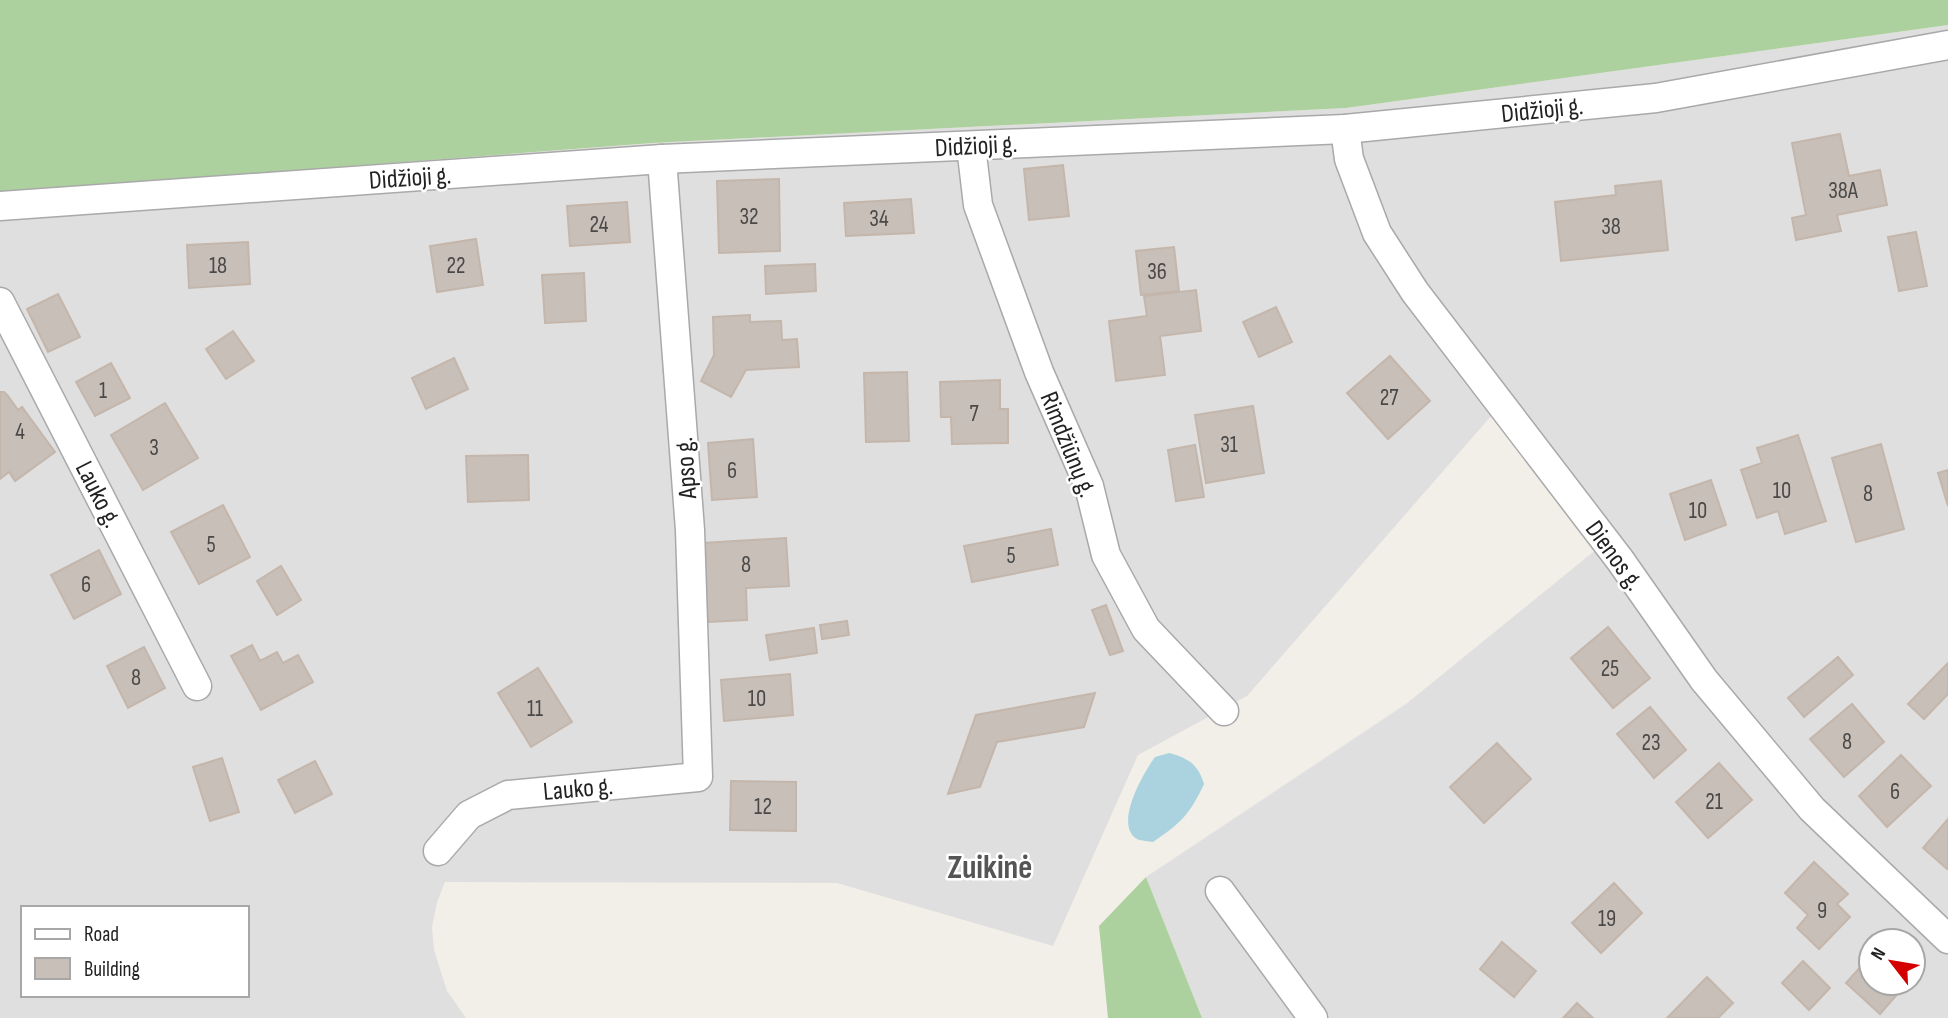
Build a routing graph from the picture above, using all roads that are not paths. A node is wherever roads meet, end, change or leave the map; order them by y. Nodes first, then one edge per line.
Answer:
1 (1948, 45) edge
2 (1345, 129) junction
3 (971, 146) junction
4 (662, 159) junction
5 (0, 205) edge
6 (0, 302) edge
7 (197, 686) dead end
8 (1224, 711) dead end
9 (698, 777) joint
10 (438, 851) dead end
11 (1220, 891) dead end
12 (1948, 939) edge
13 (1313, 1018) edge

1 - 2 street, Didžioji g.
2 - 3 street, Didžioji g.
2 - 12 street, Dienos g.
3 - 4 street, Didžioji g.
3 - 8 street, Rimdžiūnų g.
4 - 5 street, Didžioji g.
4 - 9 street, Apso g.
6 - 7 street, Lauko g.
9 - 10 street, Lauko g.
11 - 13 street

